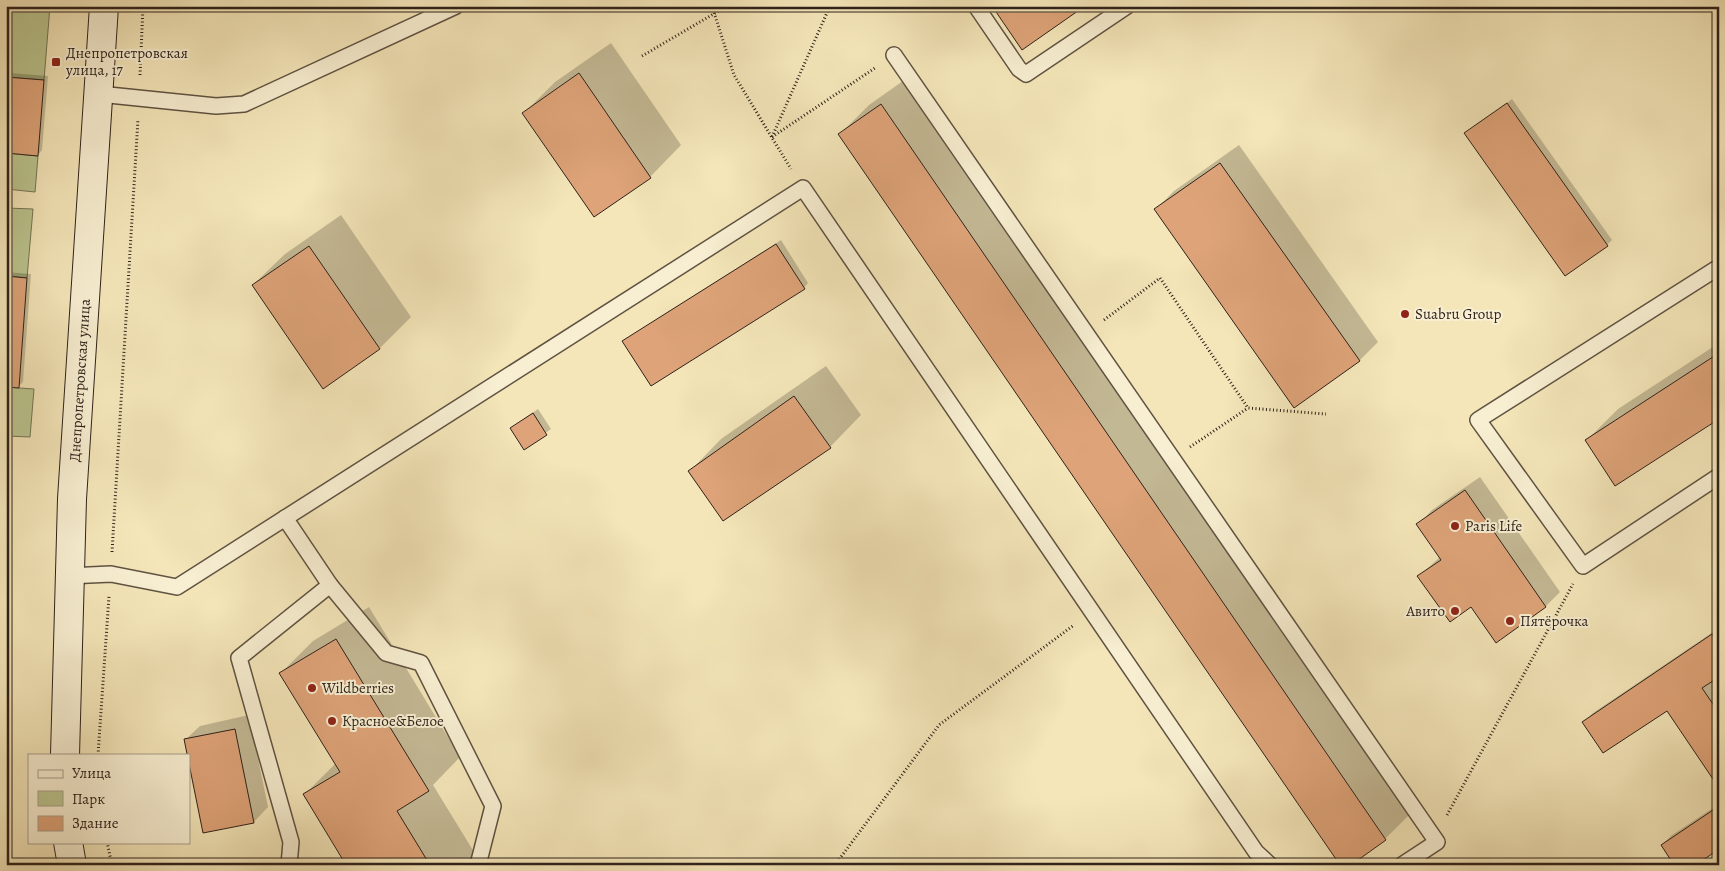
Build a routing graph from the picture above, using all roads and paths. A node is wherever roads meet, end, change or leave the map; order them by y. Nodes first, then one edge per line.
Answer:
1 (104, 6) edge
2 (143, 6) edge
3 (456, 6) edge
4 (712, 6) edge
5 (727, 6) edge
6 (830, 6) edge
7 (976, 6) edge
8 (1127, 6) edge
9 (715, 15) junction
10 (642, 56) dead end
11 (894, 56) joint
12 (99, 94) junction
13 (139, 97) junction
14 (772, 137) junction
15 (803, 188) junction
16 (1719, 267) edge
17 (1106, 318) dead end
18 (1248, 408) junction
19 (1326, 414) dead end
20 (1194, 444) dead end
21 (1719, 476) edge
22 (286, 518) junction
23 (1583, 566) junction
24 (111, 574) junction
25 (68, 576) junction
26 (330, 585) junction
27 (1092, 612) junction
28 (65, 754) edge
29 (98, 754) edge
30 (1437, 842) junction
31 (68, 844) edge
32 (107, 844) edge
33 (72, 865) edge
34 (112, 865) edge
35 (288, 865) edge
36 (478, 865) edge
37 (835, 865) edge
38 (1270, 865) edge
39 (1402, 865) edge

1 - 12 street, Днепропетровская улица
2 - 13 path
3 - 13 lane
4 - 9 path
5 - 9 path
6 - 14 path
7 - 8 lane
9 - 10 path
9 - 14 path
11 - 14 path
11 - 30 lane
12 - 13 lane
12 - 25 street, Днепропетровская улица
13 - 24 path
14 - 15 path
15 - 22 lane
15 - 27 lane
16 - 23 lane
17 - 18 path
18 - 19 path
18 - 20 path
21 - 23 lane
22 - 24 lane
22 - 26 lane
23 - 30 path
24 - 25 lane
24 - 29 path
25 - 28 street, Днепропетровская улица
26 - 35 lane
26 - 36 lane
27 - 37 path
27 - 38 lane
30 - 39 lane
31 - 33 street
32 - 34 path

